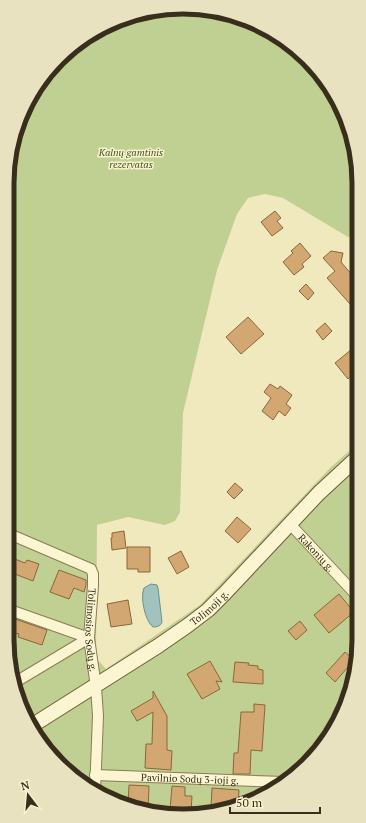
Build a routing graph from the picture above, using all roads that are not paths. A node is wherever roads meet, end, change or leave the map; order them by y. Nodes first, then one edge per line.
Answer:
1 (352, 463) edge
2 (290, 524) junction
3 (14, 536) edge
4 (352, 590) edge
5 (14, 611) edge
6 (89, 638) junction
7 (19, 680) edge
8 (96, 687) junction
9 (36, 723) edge
10 (95, 775) junction
11 (276, 782) edge
12 (95, 784) edge

1 - 2 street, Tolimoji g.
2 - 4 street, Rakonių g.
2 - 8 street, Tolimoji g.
3 - 6 street, Tolimosios Sodų g.
5 - 6 street
6 - 7 street
6 - 8 street, Tolimosios Sodų g.
8 - 9 street, Tolimoji g.
8 - 10 street, Tolimosios Sodų g.
10 - 11 street, Pavilnio Sodų 3-ioji g.
10 - 12 street, Tolimosios Sodų g.

